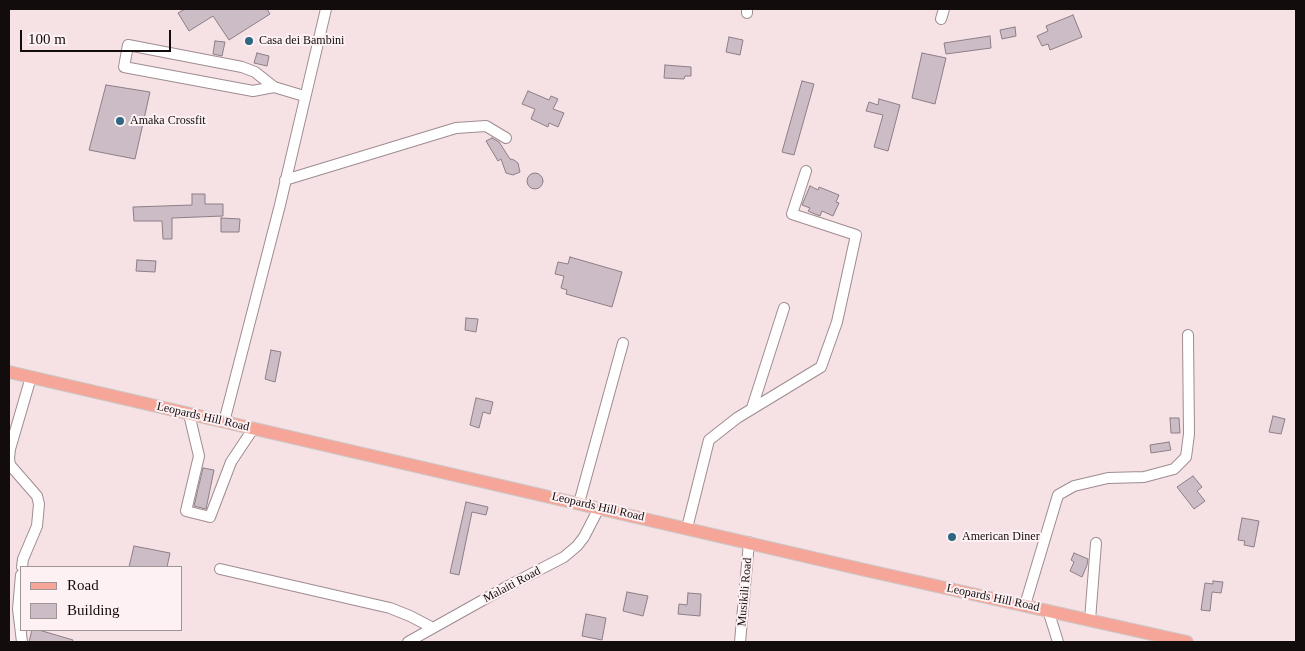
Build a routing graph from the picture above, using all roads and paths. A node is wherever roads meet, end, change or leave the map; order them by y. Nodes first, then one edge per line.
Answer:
1 (326, 9) edge
2 (274, 87) junction
3 (304, 96) junction
4 (506, 138) dead end
5 (806, 171) dead end
6 (285, 180) junction
7 (784, 308) dead end
8 (1188, 336) dead end
9 (623, 343) dead end
10 (9, 372) edge
11 (32, 377) junction
12 (752, 408) junction
13 (189, 414) junction
14 (224, 422) junction
15 (253, 429) junction
16 (579, 503) junction
17 (599, 508) junction
18 (687, 528) junction
19 (749, 542) junction
20 (1096, 543) dead end
21 (22, 566) edge
22 (220, 569) dead end
23 (20, 586) edge
24 (1025, 605) junction
25 (1048, 610) junction
26 (1090, 620) junction
27 (20, 626) edge
28 (433, 628) junction
29 (408, 642) edge
30 (740, 642) edge
31 (1058, 642) edge
32 (1187, 642) edge

1 - 3 street
2 - 2 street
2 - 3 street
3 - 6 street
4 - 6 street
5 - 12 street
6 - 14 street
7 - 12 street
8 - 24 street
9 - 16 street
10 - 11 main road, Leopards Hill Road
11 - 13 main road, Leopards Hill Road
11 - 21 street
12 - 18 street
13 - 14 main road, Leopards Hill Road
13 - 15 street
14 - 15 main road, Leopards Hill Road
15 - 16 main road, Leopards Hill Road
16 - 17 main road, Leopards Hill Road
17 - 18 main road, Leopards Hill Road
17 - 28 street, Malaiti Road
18 - 19 main road, Leopards Hill Road
19 - 24 main road, Leopards Hill Road
19 - 30 street, Musikili Road
20 - 26 street
22 - 28 street
23 - 27 street
24 - 25 main road, Leopards Hill Road
25 - 26 main road, Leopards Hill Road
25 - 31 street
26 - 32 main road, Leopards Hill Road
28 - 29 street, Malaiti Road

